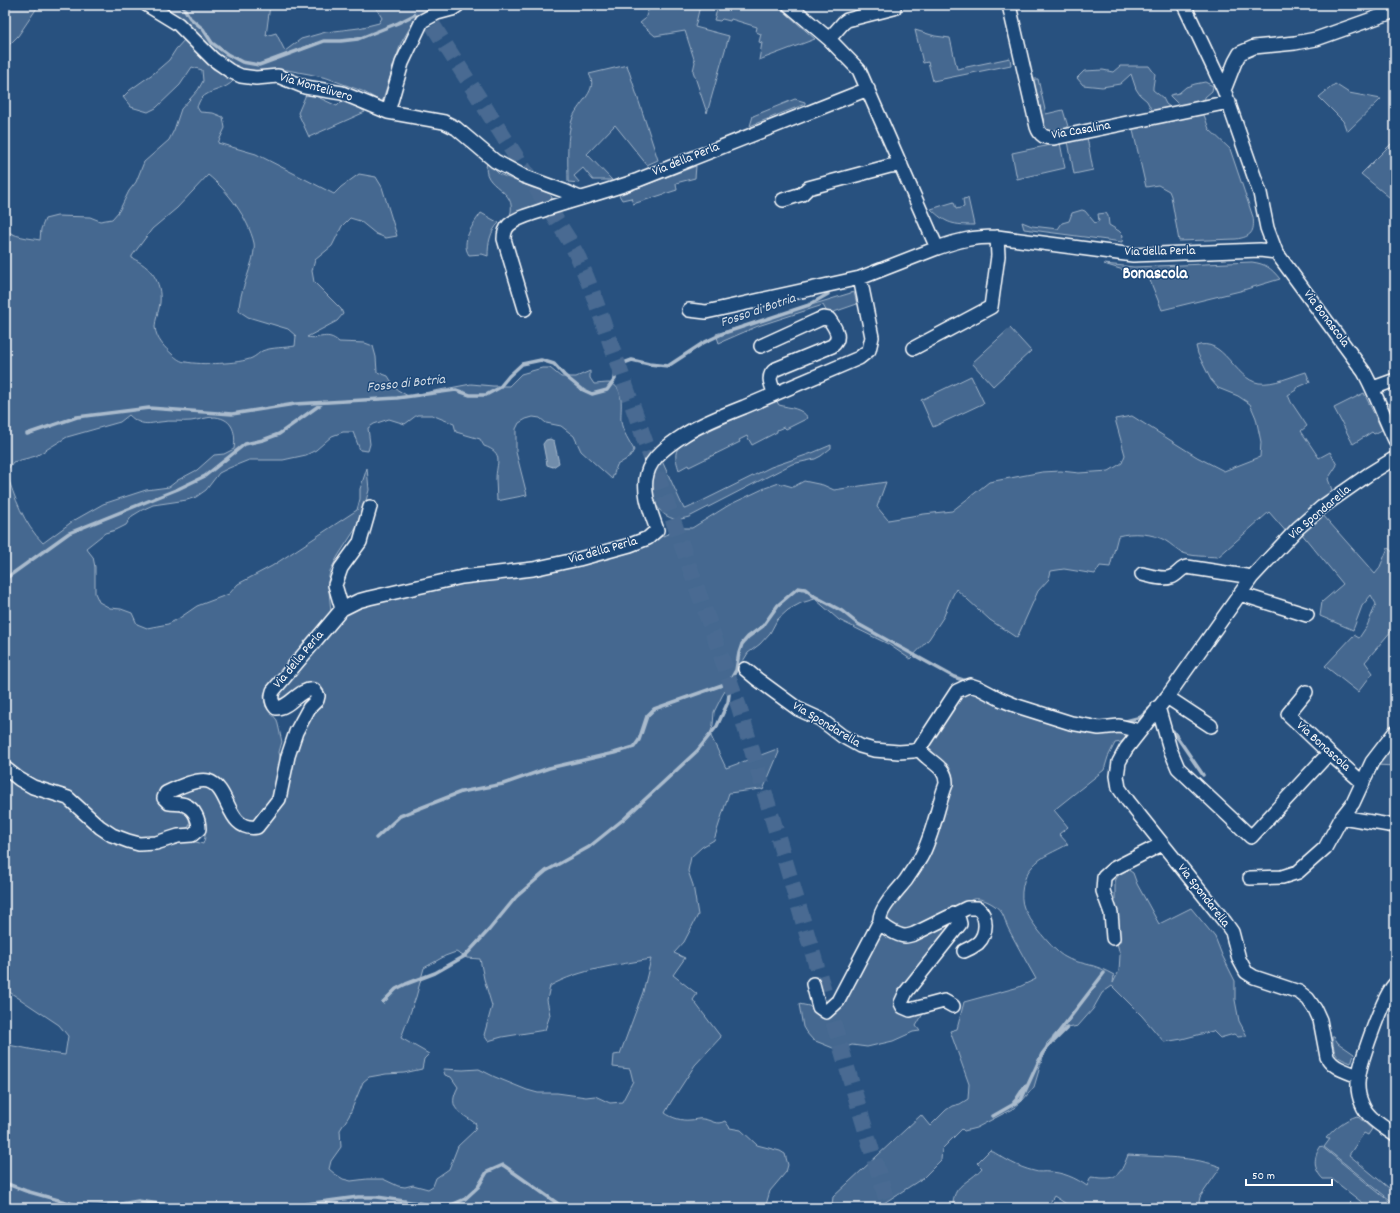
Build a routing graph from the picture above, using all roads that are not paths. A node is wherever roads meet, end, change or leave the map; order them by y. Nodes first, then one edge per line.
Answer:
1 (147, 5) edge
2 (458, 5) edge
3 (789, 5) edge
4 (894, 5) edge
5 (1009, 5) edge
6 (1184, 5) edge
7 (1395, 11) edge
8 (829, 39) junction
9 (868, 89) junction
10 (1227, 96) junction
11 (388, 112) junction
12 (901, 165) junction
13 (580, 198) junction
14 (783, 200) dead end
15 (997, 237) junction
16 (937, 248) junction
17 (1276, 252) junction
18 (860, 278) junction
19 (525, 309) dead end
20 (689, 310) dead end
21 (761, 346) dead end
22 (914, 348) dead end
23 (1395, 380) edge
24 (1373, 388) junction
25 (774, 394) junction
26 (1395, 440) edge
27 (1395, 458) edge
28 (370, 507) dead end
29 (1142, 574) dead end
30 (1252, 577) junction
31 (1240, 594) junction
32 (342, 609) junction
33 (1307, 615) dead end
34 (744, 669) dead end
35 (1306, 692) dead end
36 (1163, 702) junction
37 (1211, 726) dead end
38 (1140, 731) junction
39 (1395, 732) edge
40 (919, 749) junction
41 (1329, 754) junction
42 (5, 768) edge
43 (1363, 783) junction
44 (1342, 817) junction
45 (1395, 826) edge
46 (1162, 844) junction
47 (1250, 878) dead end
48 (954, 914) junction
49 (880, 921) junction
50 (1113, 938) dead end
51 (964, 952) dead end
52 (813, 984) dead end
53 (1395, 984) edge
54 (953, 1006) dead end
55 (1359, 1076) junction
56 (1395, 1135) edge

1 - 11 street, Via Montelivero
2 - 11 street
3 - 8 street
4 - 8 street
5 - 10 street, Via Casalina
6 - 10 street
7 - 10 street
8 - 9 street
9 - 12 street
9 - 13 street, Via della Perla
10 - 17 street
11 - 13 street, Via Montelivero
12 - 14 street
12 - 16 street
13 - 19 street, Via della Perla
15 - 16 street, Via della Perla
15 - 17 street, Via della Perla
15 - 22 street
16 - 18 street, Via della Perla
17 - 24 street, Via Bonascola
18 - 20 street, Via della Perla
18 - 25 street, Via della Perla
21 - 25 street
23 - 24 street
24 - 26 street, Via Bonascola
25 - 32 street, Via della Perla
27 - 30 street, Via Spondarella
28 - 32 street
29 - 30 street
30 - 31 street, Via Spondarella
31 - 33 street
31 - 36 street, Via Spondarella
32 - 42 street, Via della Perla
34 - 40 street, Via Spondarella
35 - 41 street, Via Bonascola
36 - 37 street
36 - 38 street, Via Spondarella
36 - 41 street
38 - 40 street
38 - 46 street, Via Spondarella
39 - 43 street, Via Bonascola
40 - 49 street
41 - 43 street, Via Bonascola
43 - 44 street, Via Bonascola
44 - 45 street
44 - 47 street, Via Bonascola
46 - 50 street
46 - 55 street, Via Spondarella
48 - 49 street
48 - 51 street
48 - 54 street
49 - 52 street
53 - 55 street
55 - 56 street

